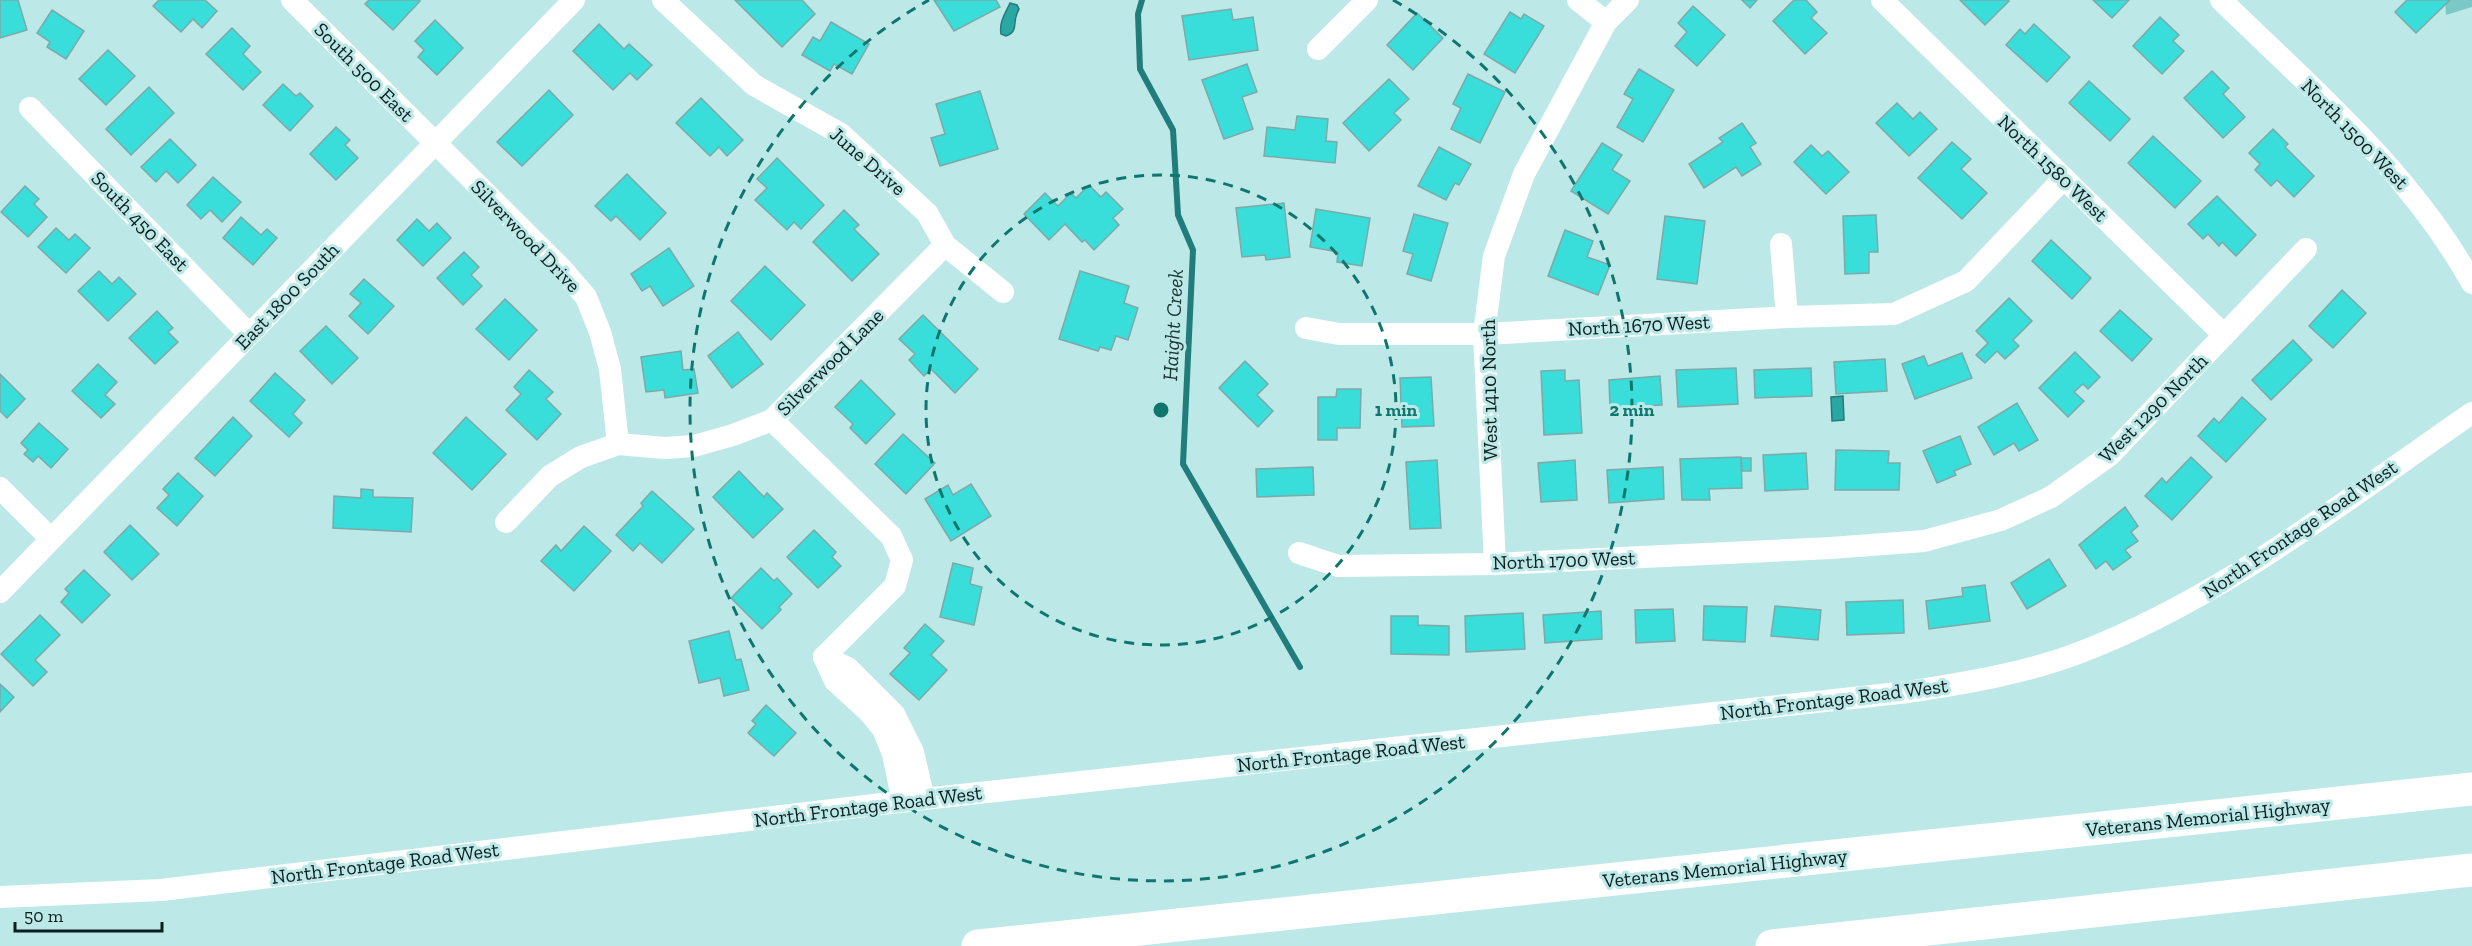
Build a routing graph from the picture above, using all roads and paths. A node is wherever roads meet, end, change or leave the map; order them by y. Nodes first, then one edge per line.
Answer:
1 (292, 0) edge
2 (574, 0) edge
3 (663, 0) edge
4 (1367, 0) edge
5 (1578, 0) edge
6 (1628, 0) edge
7 (1882, 0) edge
8 (2221, 0) edge
9 (1606, 22) junction
10 (1318, 49) dead end
11 (30, 108) dead end
12 (435, 143) junction
13 (2064, 178) junction
14 (1781, 244) dead end
15 (945, 245) junction
16 (2306, 249) dead end
17 (2472, 283) edge
18 (1003, 292) dead end
19 (1787, 317) junction
20 (1306, 328) dead end
21 (249, 334) junction
22 (1484, 334) junction
23 (2224, 335) junction
24 (2472, 413) edge
25 (772, 420) junction
26 (618, 444) junction
27 (0, 488) edge
28 (506, 522) dead end
29 (51, 539) junction
30 (1831, 548) joint
31 (1299, 553) dead end
32 (1495, 564) junction
33 (0, 592) edge
34 (2472, 789) edge
35 (913, 801) junction
36 (2472, 870) edge
37 (0, 897) edge
38 (978, 946) edge
39 (1772, 946) edge

1 - 12 street, South 500 East
2 - 12 street, East 1800 South
3 - 15 street, June Drive
4 - 10 street
5 - 9 street
6 - 9 street, West 1410 North
7 - 13 street, North 1580 West
8 - 17 street, North 1500 West
9 - 22 street, West 1410 North
11 - 21 street, South 450 East
12 - 21 street, East 1800 South
12 - 26 street, Silverwood Drive
13 - 19 street, North 1670 West
13 - 23 street, North 1580 West
14 - 19 street
15 - 18 street, June Drive
15 - 25 street, Silverwood Lane
16 - 23 street, West 1290 North
19 - 22 street, North 1670 West
20 - 22 street, North 1670 West
21 - 29 street, East 1800 South
22 - 32 street, West 1410 North
23 - 30 street, West 1290 North
24 - 35 street, North Frontage Road West
25 - 26 street, Silverwood Lane
25 - 35 street
26 - 28 street, Silverwood Lane
27 - 29 street
29 - 33 street, East 1800 South
30 - 32 street, North 1700 West
31 - 32 street, North 1700 West
34 - 38 highway, Veterans Memorial Highway
35 - 37 street, North Frontage Road West
36 - 39 highway

